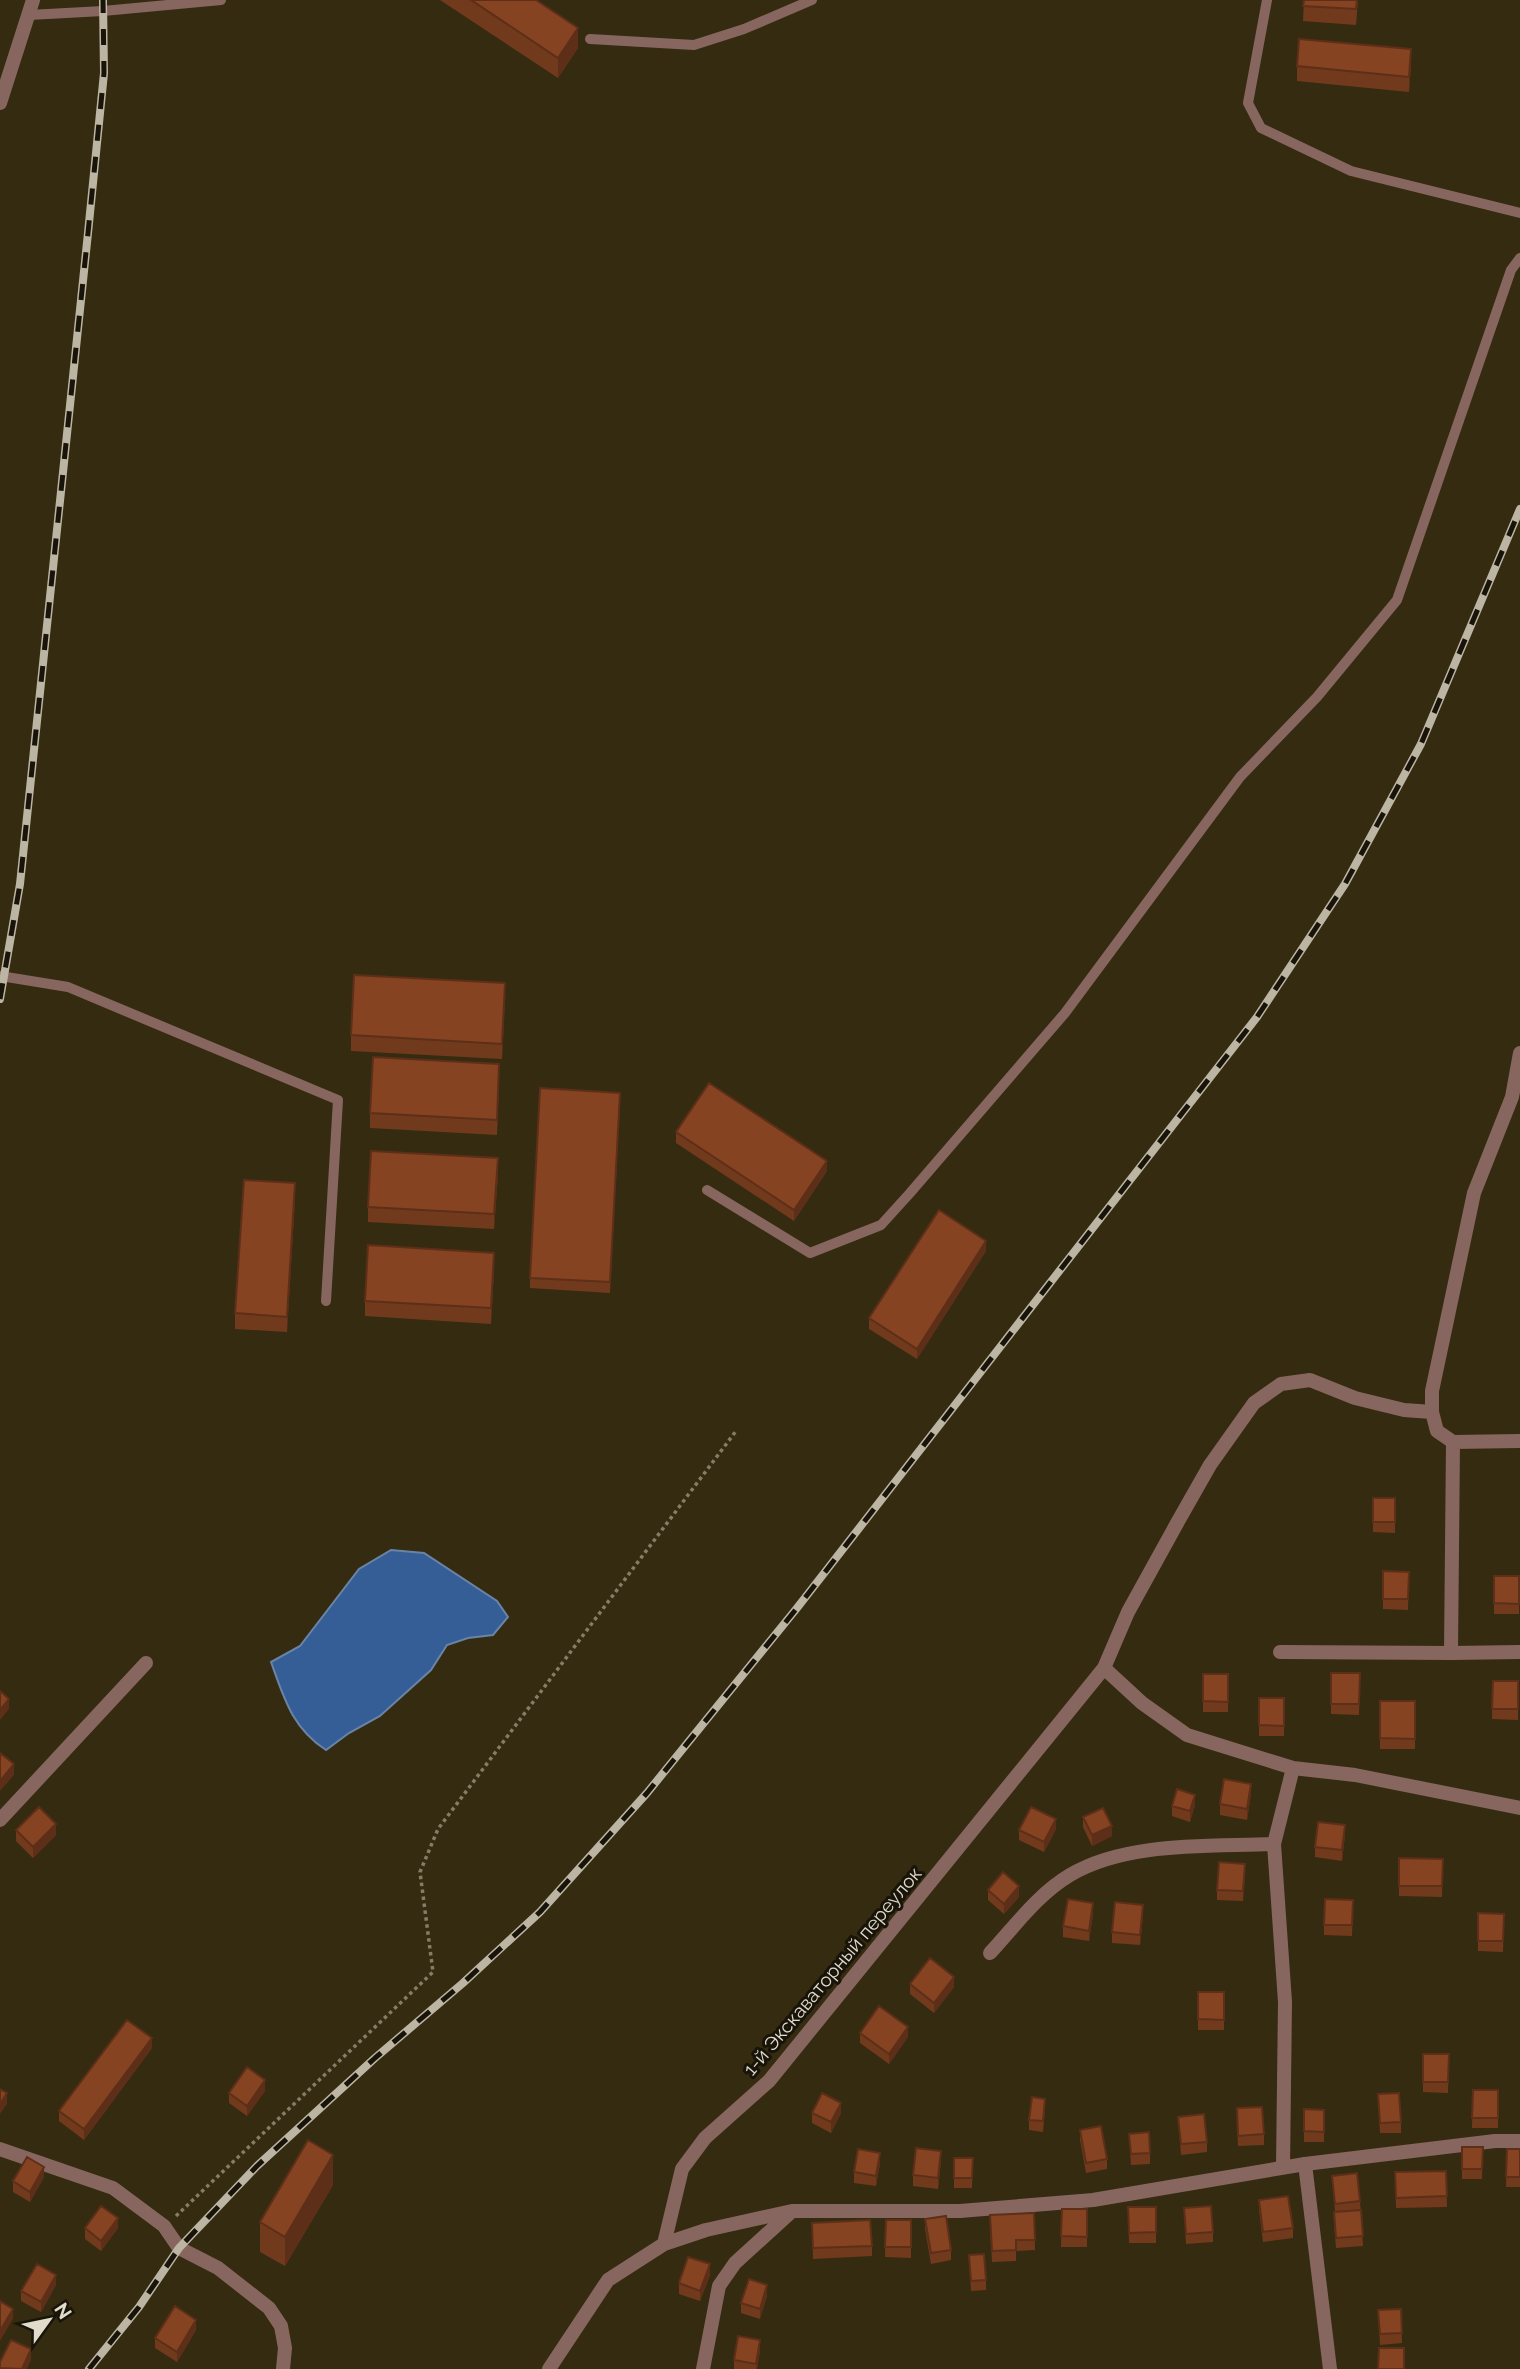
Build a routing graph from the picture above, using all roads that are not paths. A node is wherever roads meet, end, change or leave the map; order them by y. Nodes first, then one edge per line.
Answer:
1 (33, 0) edge
2 (221, 0) edge
3 (812, 0) edge
4 (1267, 0) edge
5 (29, 15) junction
6 (590, 39) dead end
7 (0, 103) edge
8 (1520, 213) edge
9 (1520, 258) edge
10 (0, 976) edge
11 (1520, 1053) edge
12 (1516, 1097) edge
13 (707, 1190) dead end
14 (326, 1301) dead end
15 (1432, 1412) junction
16 (1520, 1441) edge
17 (1453, 1442) junction
18 (1280, 1652) dead end
19 (1520, 1652) edge
20 (1451, 1653) junction
21 (146, 1663) dead end
22 (1104, 1668) junction
23 (1293, 1768) junction
24 (1520, 1808) edge
25 (0, 1820) edge
26 (1274, 1844) junction
27 (990, 1953) dead end
28 (1520, 2141) edge
29 (0, 2149) edge
30 (1306, 2164) junction
31 (1283, 2167) junction
32 (792, 2211) junction
33 (664, 2244) junction
34 (283, 2369) edge
35 (549, 2369) edge
36 (703, 2369) edge
37 (1330, 2369) edge

1 - 5 street
2 - 5 lane
3 - 6 lane
4 - 8 lane
5 - 7 street
9 - 13 lane
10 - 14 lane
11 - 12 street
12 - 15 street
15 - 17 street
15 - 22 street, 1-й Экскаваторный переулок
16 - 17 street
17 - 20 street
18 - 20 street
19 - 20 street
21 - 25 street
22 - 23 street
22 - 33 street, 1-й Экскаваторный переулок
23 - 24 street
23 - 26 street
26 - 27 street
26 - 31 street
28 - 30 street
29 - 34 street
30 - 31 street
30 - 37 street
31 - 32 street
32 - 33 street
32 - 36 street
33 - 35 street

